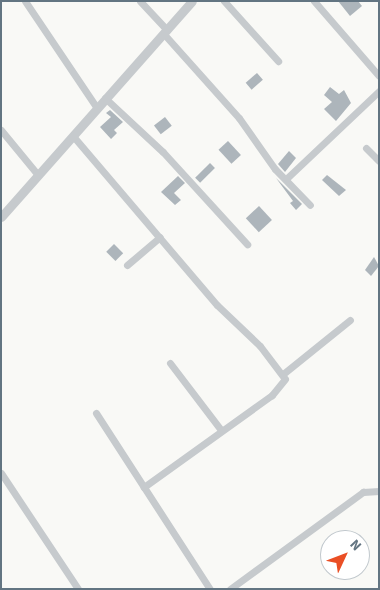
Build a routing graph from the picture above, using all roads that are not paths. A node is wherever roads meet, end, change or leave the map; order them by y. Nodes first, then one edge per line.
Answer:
1 (25, 1) edge
2 (140, 1) edge
3 (192, 1) edge
4 (224, 1) edge
5 (314, 1) edge
6 (165, 31) junction
7 (278, 61) dead end
8 (379, 76) edge
9 (379, 91) edge
10 (105, 98) junction
11 (97, 108) junction
12 (1, 130) edge
13 (73, 136) junction
14 (366, 148) dead end
15 (379, 161) edge
16 (38, 175) junction
17 (287, 178) junction
18 (310, 205) dead end
19 (1, 217) edge
20 (160, 236) junction
21 (247, 244) dead end
22 (126, 265) dead end
23 (350, 320) dead end
24 (170, 363) dead end
25 (283, 374) junction
26 (96, 412) dead end
27 (221, 430) junction
28 (1, 473) edge
29 (144, 487) junction
30 (379, 491) edge
31 (78, 589) edge
32 (210, 589) edge
33 (230, 589) edge

1 - 11 street
2 - 6 street
3 - 6 street
4 - 7 street
5 - 8 street
6 - 10 street
6 - 17 street
9 - 17 street
10 - 11 street
10 - 21 street
11 - 13 street
12 - 16 street
13 - 16 street
13 - 20 street
14 - 15 street
16 - 19 street
17 - 18 street
20 - 22 street
20 - 25 street
23 - 25 street
24 - 27 street
25 - 27 street
26 - 29 street
27 - 29 street
28 - 31 street
29 - 32 street
30 - 33 street

